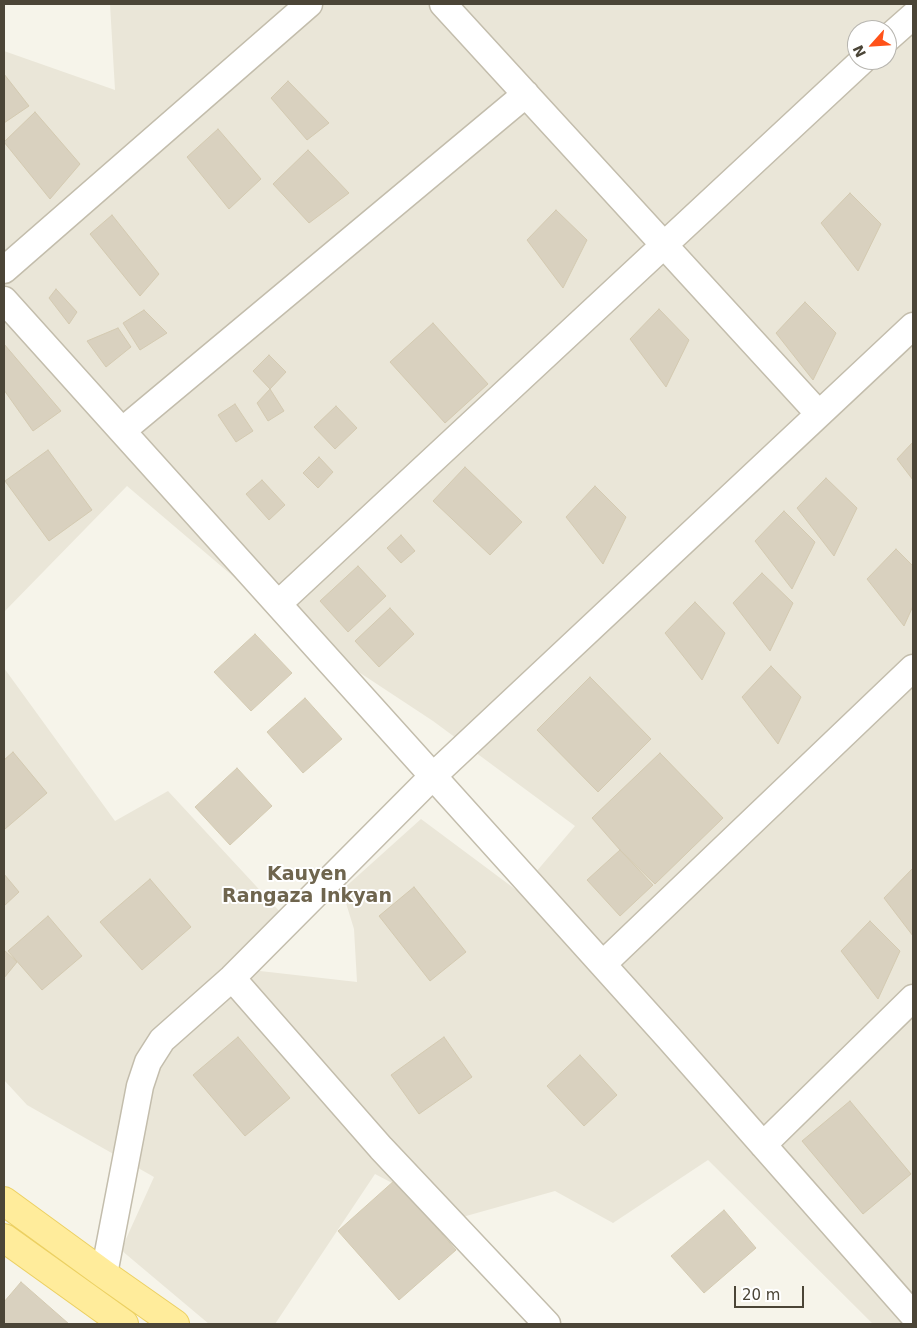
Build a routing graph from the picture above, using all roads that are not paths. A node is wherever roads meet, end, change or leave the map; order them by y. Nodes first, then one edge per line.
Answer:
1 (309, 4) edge
2 (443, 4) edge
3 (913, 16) edge
4 (897, 30) edge
5 (852, 70) edge
6 (526, 94) junction
7 (664, 245) junction
8 (4, 270) edge
9 (4, 300) edge
10 (913, 326) edge
11 (819, 414) junction
12 (122, 431) junction
13 (278, 604) junction
14 (913, 668) edge
15 (433, 776) junction
16 (602, 964) junction
17 (232, 978) junction
18 (913, 998) edge
19 (764, 1145) junction
20 (4, 1201) edge
21 (4, 1238) edge
22 (104, 1274) junction
23 (913, 1315) edge
24 (114, 1322) edge
25 (175, 1324) edge
26 (548, 1324) edge

1 - 8 street
2 - 6 street
3 - 4 street
5 - 7 street
6 - 7 street
6 - 12 street
7 - 11 street
7 - 13 street
9 - 12 street
10 - 11 street
11 - 15 street
12 - 13 street
13 - 15 street
14 - 16 street
15 - 16 street
15 - 17 street
16 - 19 street
17 - 22 street
17 - 26 street
18 - 19 street
19 - 23 street
20 - 22 main road
21 - 24 main road
22 - 25 main road

